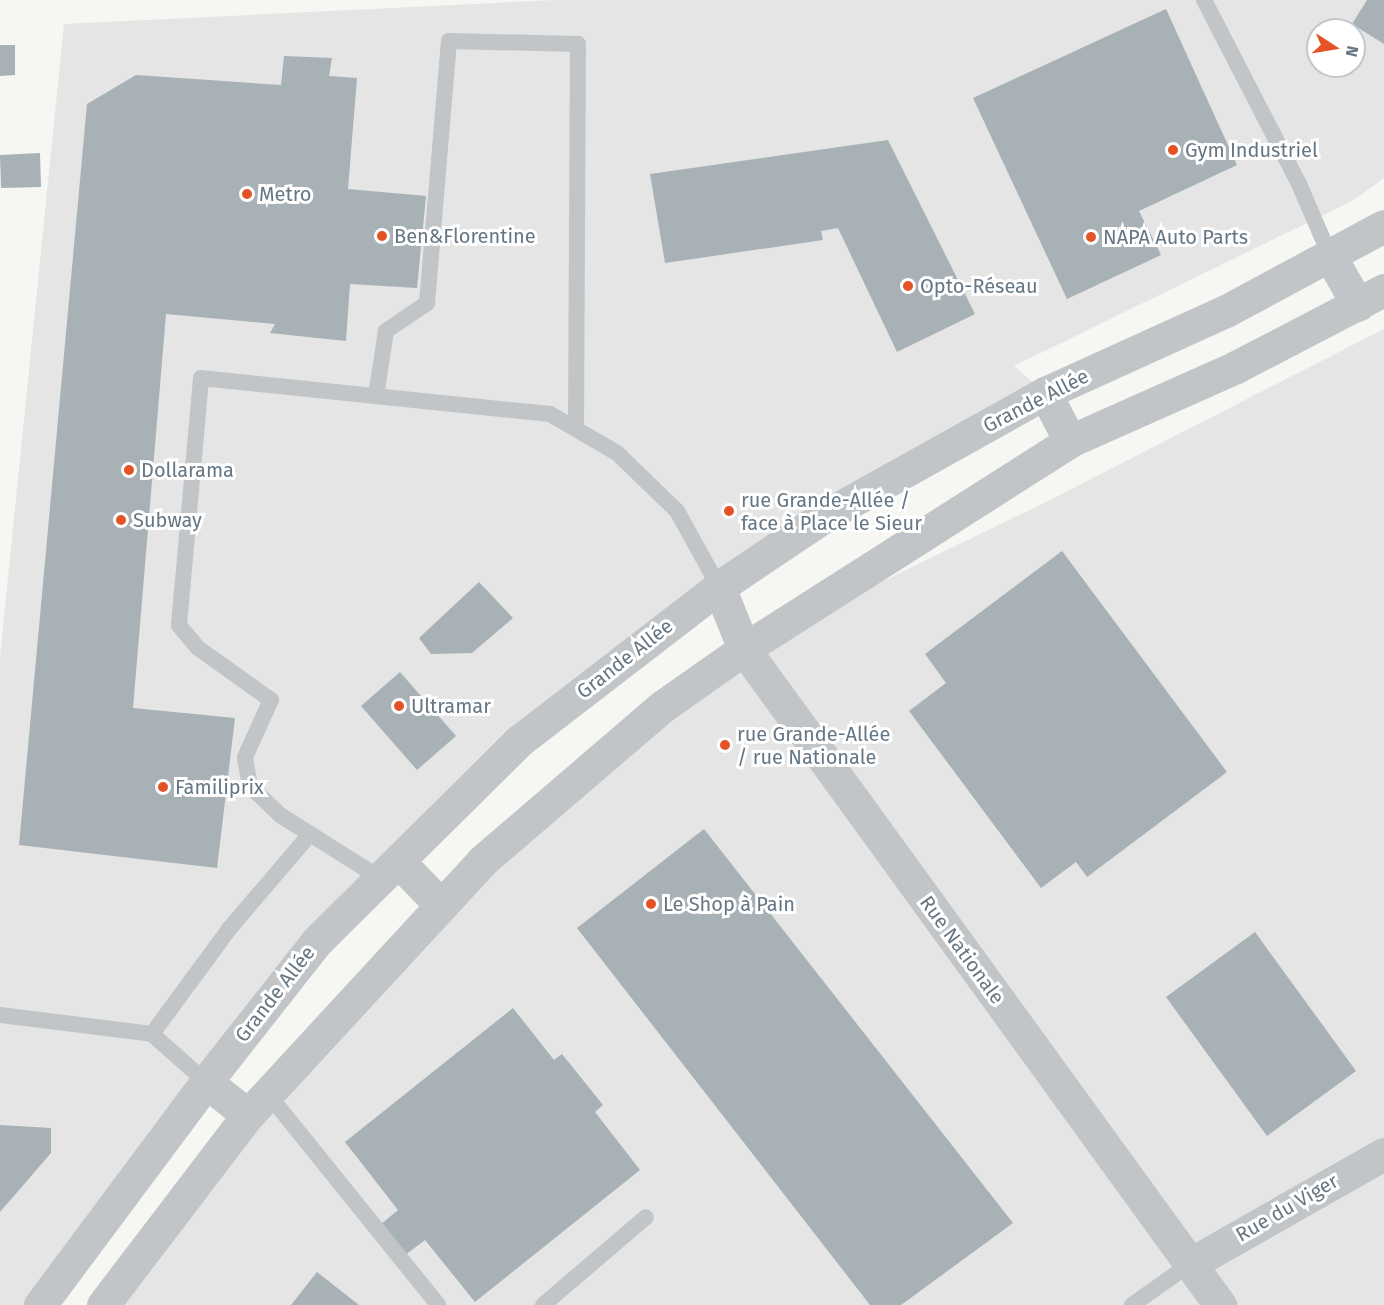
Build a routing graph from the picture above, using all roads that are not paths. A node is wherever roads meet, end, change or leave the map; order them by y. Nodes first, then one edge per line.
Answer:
1 (1204, 0) edge
2 (1384, 226) edge
3 (1331, 258) junction
4 (1371, 297) edge
5 (1045, 393) junction
6 (376, 396) junction
7 (576, 429) junction
8 (1070, 441) junction
9 (719, 586) junction
10 (744, 649) junction
11 (310, 834) junction
12 (389, 870) junction
13 (441, 905) junction
14 (0, 1016) edge
15 (152, 1034) junction
16 (206, 1082) junction
17 (258, 1105) junction
18 (1384, 1154) edge
19 (646, 1217) dead end
20 (1190, 1264) junction
21 (40, 1305) edge
22 (103, 1305) edge
23 (438, 1305) edge
24 (543, 1305) edge
25 (1132, 1305) edge
26 (1220, 1305) edge

1 - 3 lane
2 - 3 street, Grande Allée
3 - 4 street
3 - 5 street, Grande Allée
4 - 8 street
5 - 8 street
5 - 9 street, Grande Allée
6 - 7 lane
6 - 7 lane
6 - 11 lane
7 - 9 lane
8 - 10 street
9 - 10 street, Rue Nationale
9 - 12 street, Grande Allée
10 - 13 street
10 - 20 street, Rue Nationale
11 - 12 lane
11 - 15 lane
12 - 13 street
12 - 16 street, Grande Allée
13 - 17 street
14 - 15 lane
15 - 16 lane
16 - 17 street
16 - 21 street, Grande Allée
17 - 22 street
17 - 23 lane
18 - 20 street, Rue du Viger
19 - 24 lane
20 - 25 lane
20 - 26 street, Rue Nationale

